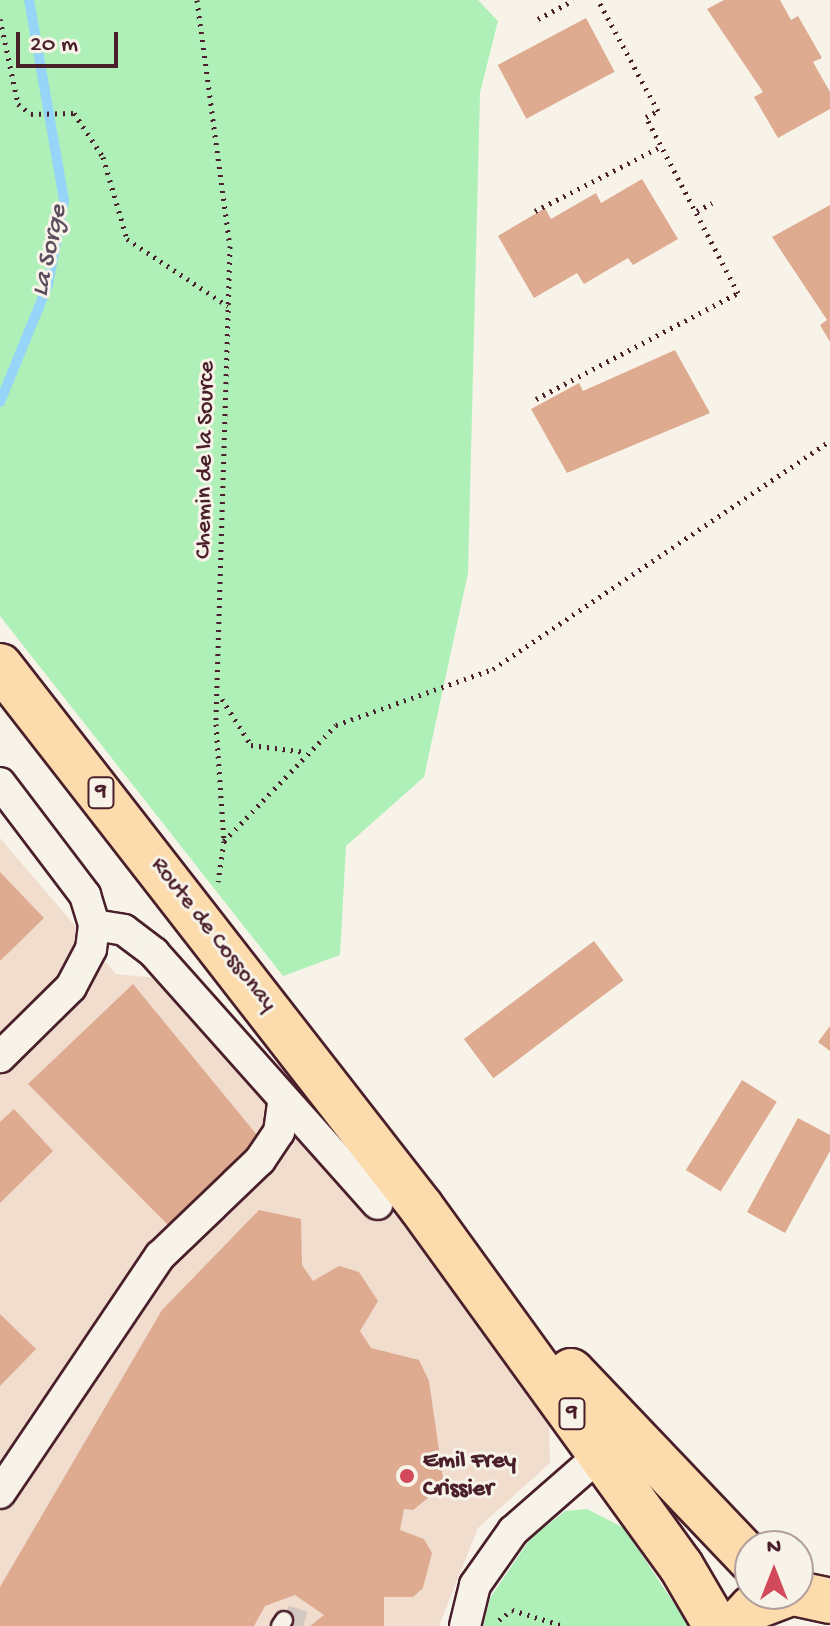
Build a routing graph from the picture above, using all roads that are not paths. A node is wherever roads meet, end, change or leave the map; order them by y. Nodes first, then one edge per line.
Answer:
1 (0, 666) edge
2 (0, 783) edge
3 (94, 925) junction
4 (0, 1057) edge
5 (283, 1104) junction
6 (400, 1205) junction
7 (601, 1454) junction
8 (0, 1493) edge
9 (734, 1543) edge
10 (750, 1610) edge
11 (467, 1620) edge
12 (716, 1626) edge
13 (735, 1626) edge

1 - 6 main road, Route de Cossonay / 9
2 - 3 street
3 - 4 street
3 - 5 street
5 - 6 street
5 - 8 street
6 - 7 main road, Route de Cossonay / 9
6 - 9 main road, Route de Cossonay / 9
7 - 11 street
7 - 12 main road, Route de Cossonay / 9
10 - 13 main road

